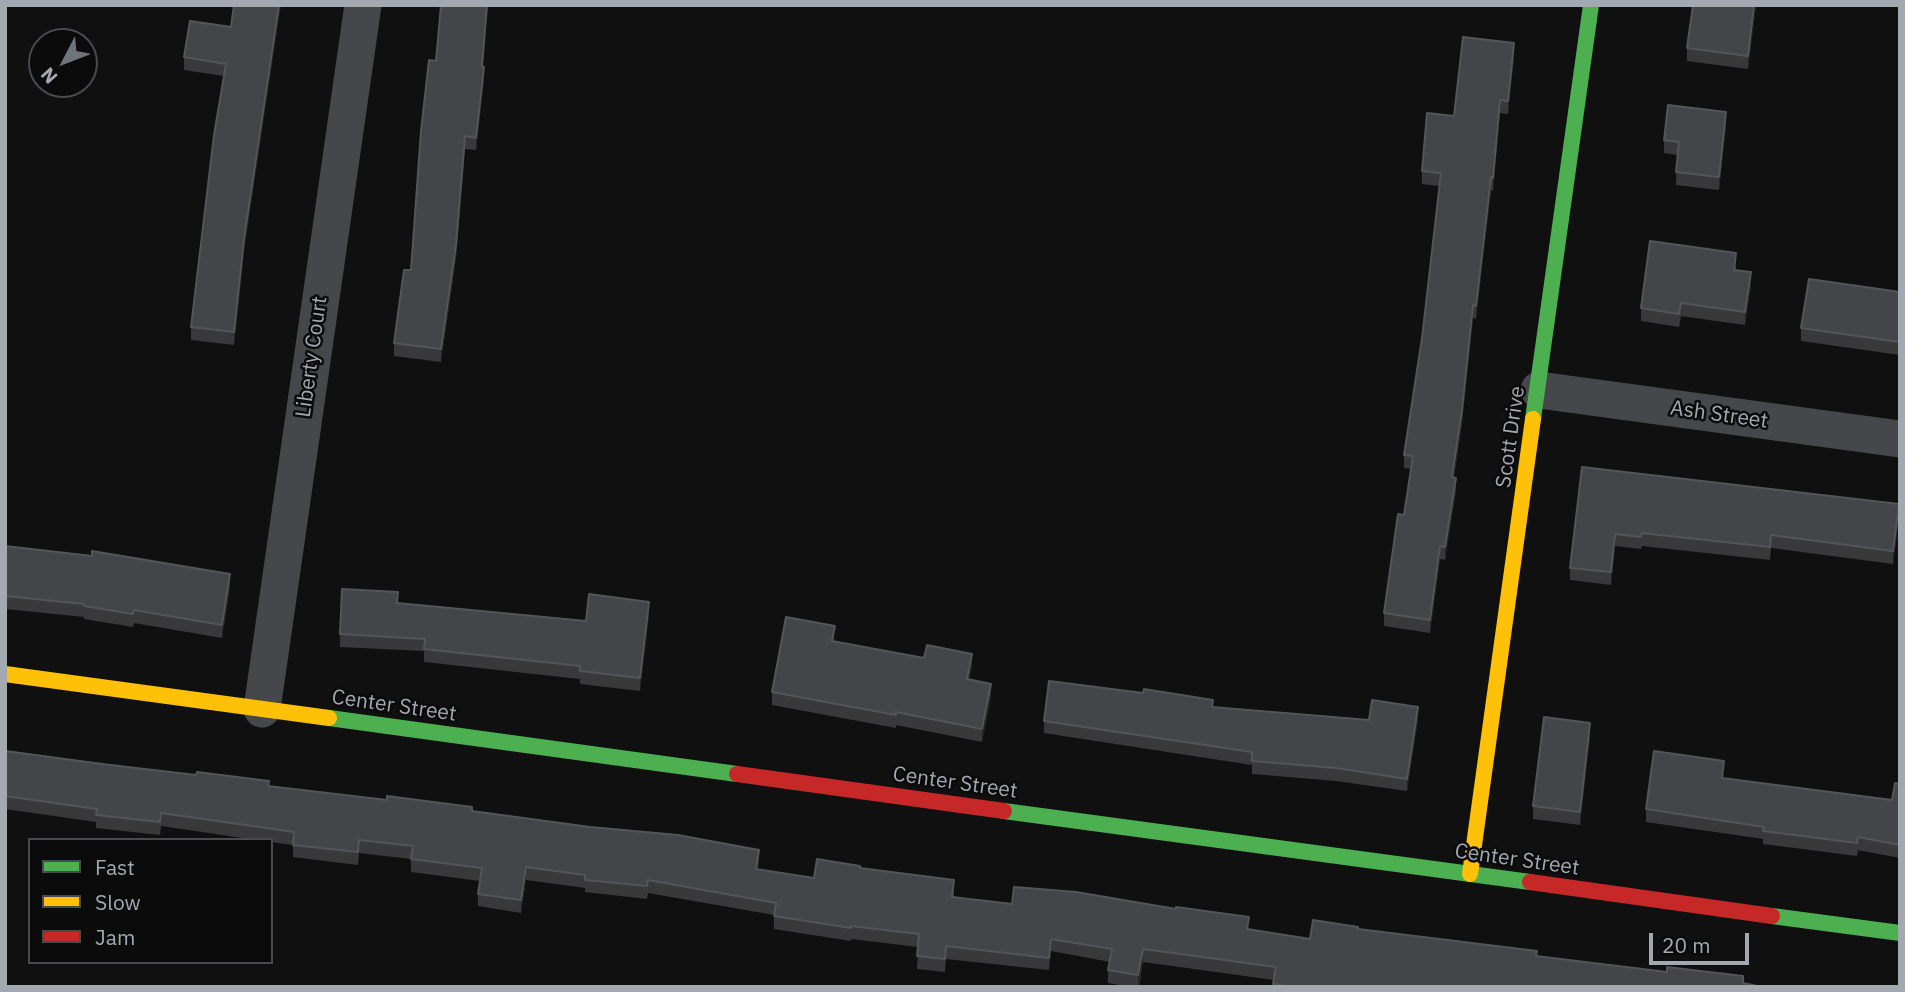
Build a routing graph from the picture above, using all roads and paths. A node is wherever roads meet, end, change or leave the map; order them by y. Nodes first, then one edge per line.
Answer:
1 (363, 5) edge
2 (1591, 5) edge
3 (1539, 390) junction
4 (1900, 439) edge
5 (5, 674) edge
6 (262, 709) junction
7 (1470, 874) junction
8 (1900, 933) edge

1 - 6 street, Liberty Court
2 - 3 street, Scott Drive
3 - 4 street, Ash Street
3 - 7 street, Scott Drive
5 - 6 street, Center Street
6 - 7 street, Center Street
7 - 8 street, Center Street

